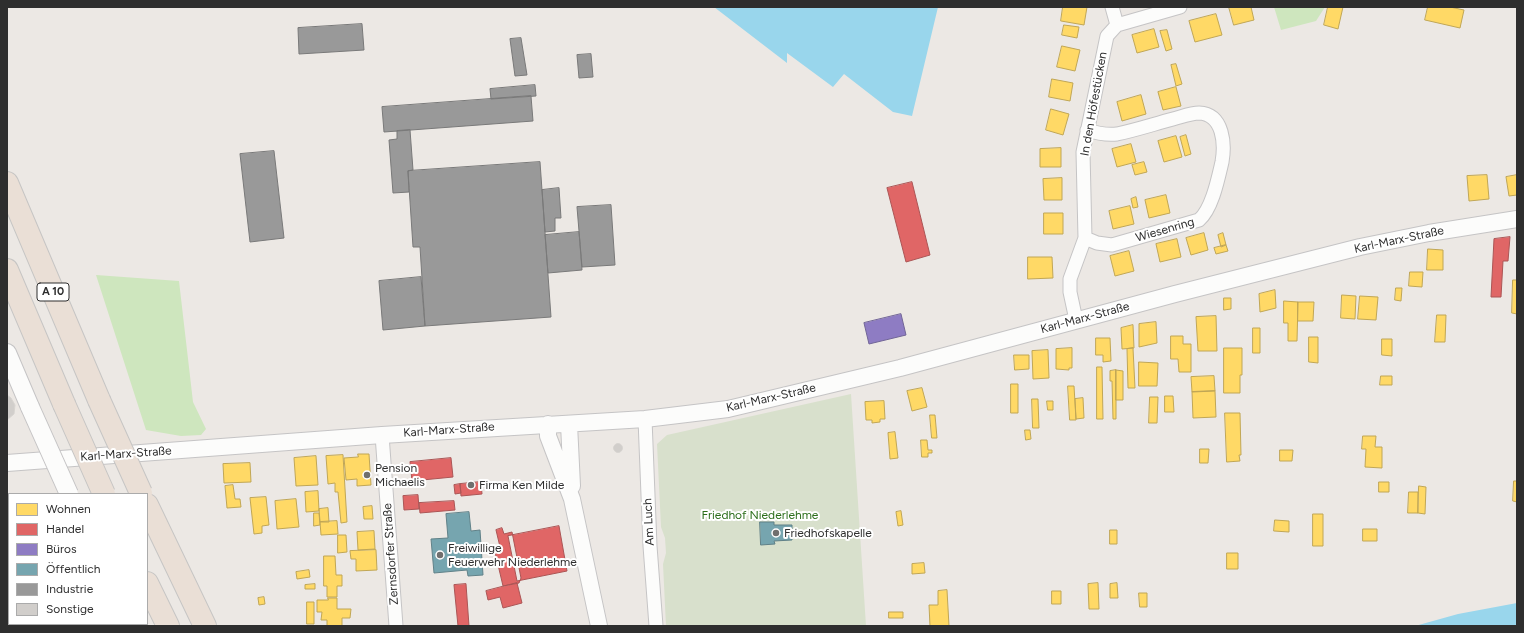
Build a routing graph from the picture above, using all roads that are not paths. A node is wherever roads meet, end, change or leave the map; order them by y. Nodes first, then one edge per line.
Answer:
1 (1112, 7) edge
2 (1180, 7) edge
3 (1117, 25) junction
4 (1087, 130) junction
5 (7, 183) edge
6 (1517, 219) edge
7 (1085, 238) junction
8 (7, 270) edge
9 (1076, 320) junction
10 (7, 353) edge
11 (645, 419) junction
12 (548, 424) junction
13 (569, 424) junction
14 (382, 435) junction
15 (7, 463) edge
16 (69, 493) edge
17 (104, 493) edge
18 (141, 493) edge
19 (572, 499) junction
20 (148, 507) edge
21 (148, 585) edge
22 (168, 626) edge
23 (205, 626) edge
24 (396, 626) edge
25 (599, 626) edge
26 (656, 626) edge

1 - 3 street
2 - 3 street
3 - 4 street, In den Höfestücken
4 - 7 street, In den Höfestücken
4 - 7 street, Wiesenring
5 - 18 highway, A 10, bridge
6 - 9 street, Karl-Marx-Straße
7 - 9 street, In den Höfestücken
8 - 17 highway, A 10, bridge
9 - 11 street, Karl-Marx-Straße
10 - 16 main road, bridge
11 - 13 street, Karl-Marx-Straße
11 - 26 street, Am Luch
12 - 13 street, Karl-Marx-Straße
12 - 14 street, Karl-Marx-Straße
12 - 19 street
13 - 19 street
14 - 15 street, Karl-Marx-Straße
14 - 24 street, Zernsdorfer Straße
19 - 25 street
20 - 23 highway, A 10
21 - 22 highway

